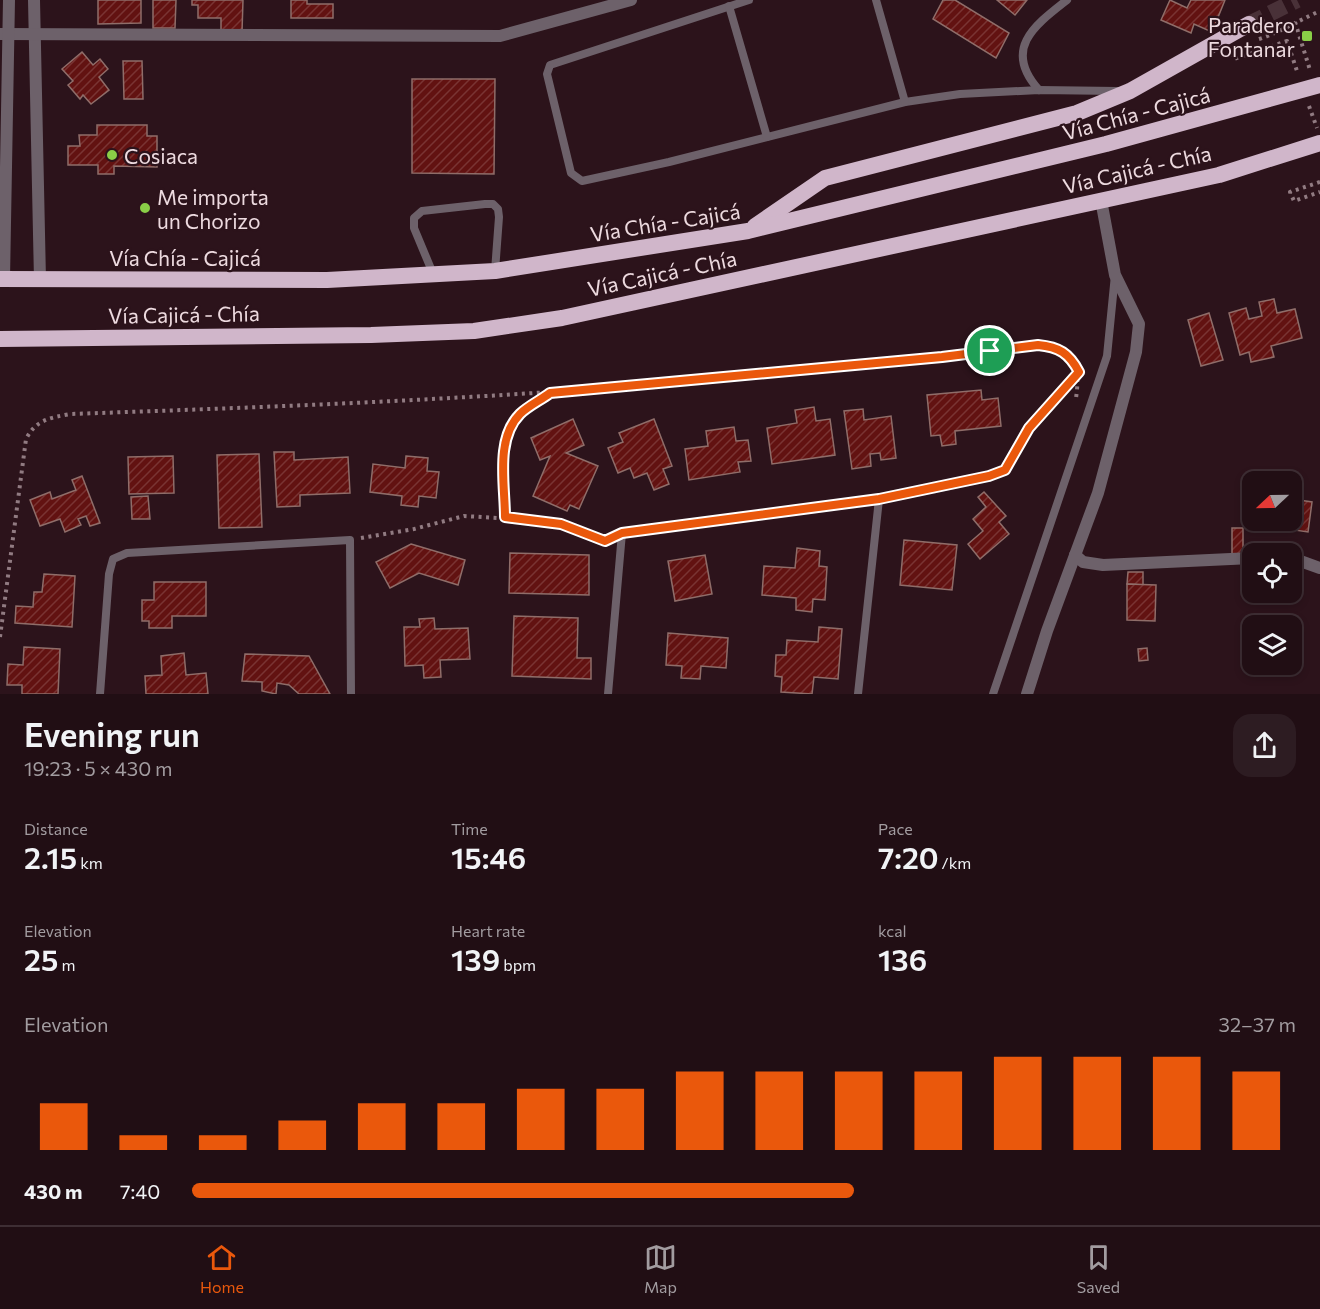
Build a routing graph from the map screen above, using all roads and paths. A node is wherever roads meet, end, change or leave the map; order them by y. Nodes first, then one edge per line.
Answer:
1 (9, 0) edge
2 (34, 0) edge
3 (631, 0) edge
4 (749, 0) edge
5 (876, 0) edge
6 (1067, 0) edge
7 (729, 6) junction
8 (1320, 11) edge
9 (1295, 22) junction
10 (1249, 24) tunnel mouth
11 (4, 34) edge
12 (33, 34) junction
13 (1251, 42) dead end
14 (1231, 49) dead end
15 (1312, 85) edge
16 (1039, 90) junction
17 (1130, 91) junction
18 (904, 102) junction
19 (1309, 105) dead end
20 (767, 136) junction
21 (1320, 137) edge
22 (1320, 143) edge
23 (1320, 182) edge
24 (1320, 192) edge
25 (1101, 200) junction
26 (748, 231) junction
27 (2, 245) edge
28 (495, 272) junction
29 (1115, 275) junction
30 (434, 276) junction
31 (2, 279) edge
32 (40, 280) junction
33 (0, 339) edge
34 (1079, 372) junction
35 (550, 393) junction
36 (1074, 407) dead end
37 (989, 476) joint
38 (879, 499) junction
39 (505, 517) junction
40 (622, 533) junction
41 (350, 540) junction
42 (1075, 555) junction
43 (1242, 558) edge
44 (1302, 561) edge
45 (1320, 567) edge
46 (0, 637) edge
47 (100, 694) edge
48 (351, 694) edge
49 (608, 694) edge
50 (858, 694) edge
51 (993, 694) edge
52 (1027, 694) edge

1 - 11 street
2 - 12 street
3 - 12 street
4 - 7 lane
5 - 18 lane
6 - 16 lane
7 - 20 lane
7 - 20 lane
8 - 9 path
9 - 13 path
9 - 15 path
10 - 17 highway
11 - 12 street
11 - 27 street
12 - 32 street
14 - 15 path
15 - 26 highway, Vía Chía - Cajicá
16 - 17 lane
16 - 18 lane
17 - 26 highway
18 - 20 lane
19 - 21 path
22 - 25 highway, Vía Cajicá - Chía
23 - 24 path
25 - 29 street
25 - 33 highway, Vía Cajicá - Chía
26 - 28 highway, Vía Chía - Cajicá
27 - 31 street
28 - 30 highway, Vía Chía - Cajicá
28 - 30 lane
29 - 42 street
29 - 51 lane
30 - 32 highway, Vía Chía - Cajicá
31 - 32 highway, Vía Chía - Cajicá
34 - 35 path
34 - 36 path
34 - 37 path
35 - 39 path
35 - 46 path
37 - 38 lane
38 - 40 lane
38 - 50 lane
39 - 40 path
39 - 41 path
40 - 49 lane
41 - 47 lane
41 - 48 lane
42 - 43 street
42 - 52 street
44 - 45 street

